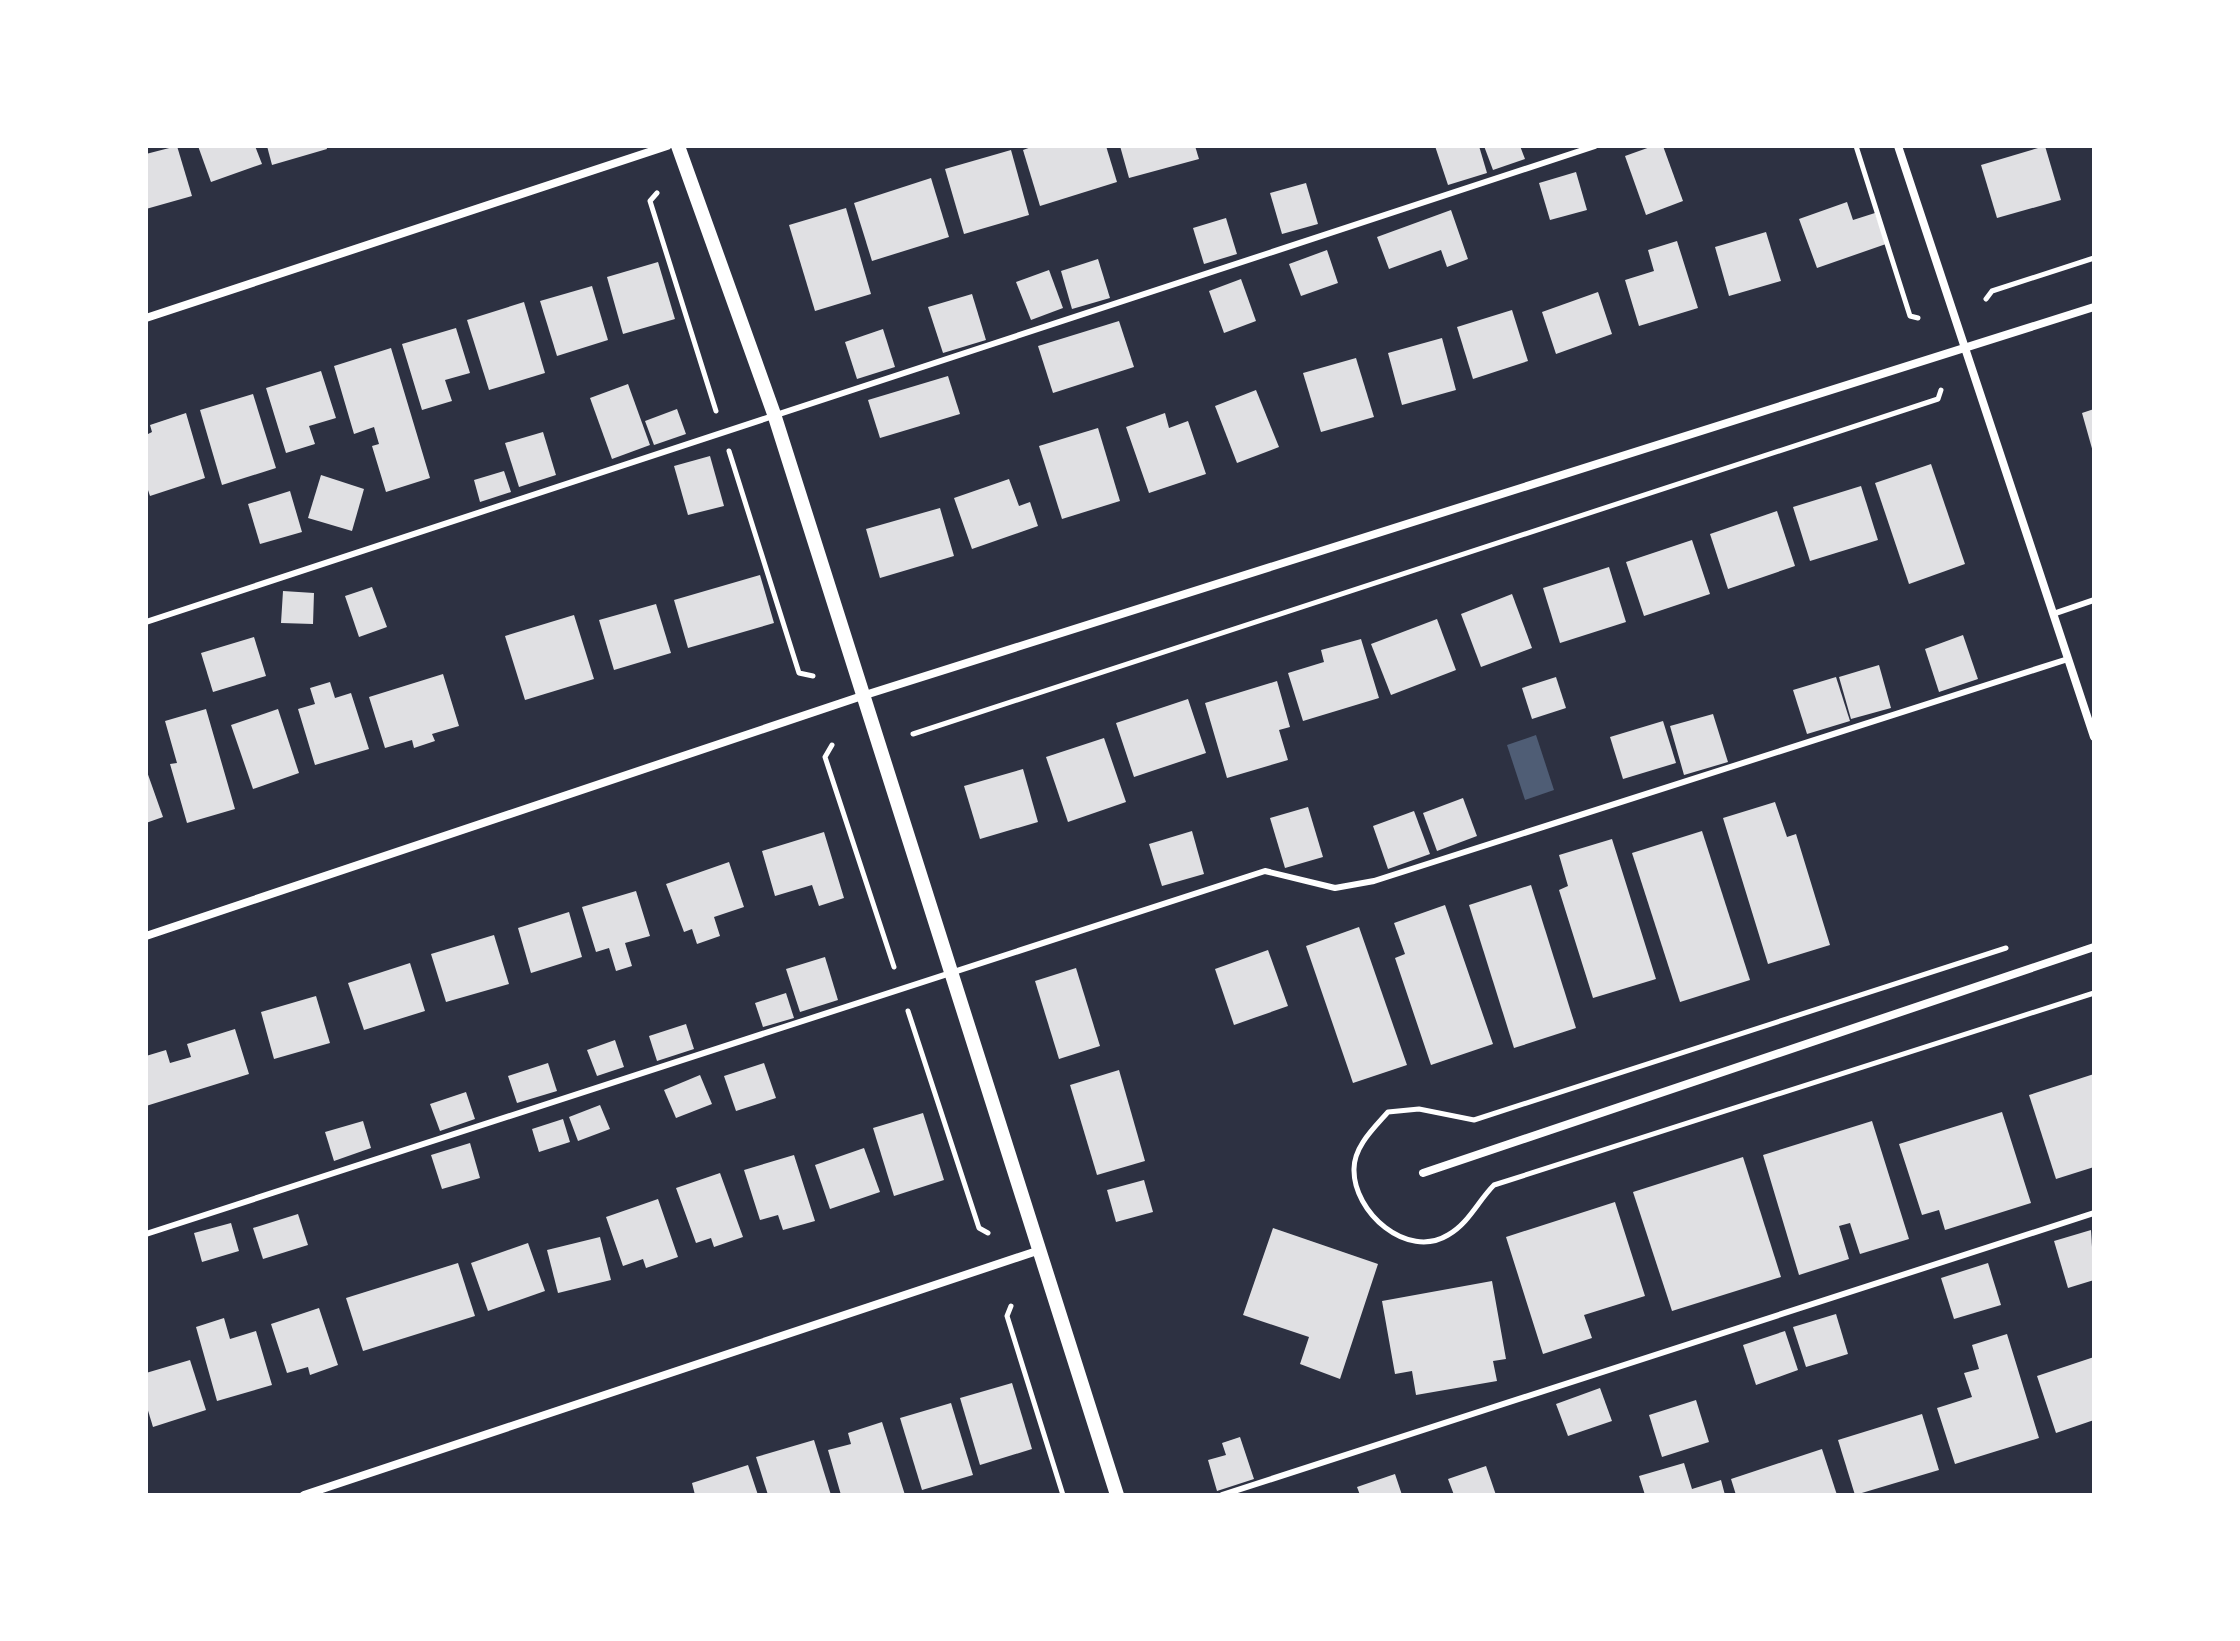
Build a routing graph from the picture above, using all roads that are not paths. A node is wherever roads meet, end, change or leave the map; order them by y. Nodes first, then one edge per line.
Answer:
1 (667, 146) edge
2 (678, 146) edge
3 (1595, 146) edge
4 (1898, 146) edge
5 (2094, 307) edge
6 (146, 318) edge
7 (1964, 351) junction
8 (774, 414) junction
9 (2094, 600) edge
10 (2053, 614) junction
11 (146, 622) edge
12 (2068, 659) junction
13 (862, 696) junction
14 (2094, 737) edge
15 (146, 936) edge
16 (2094, 947) edge
17 (949, 974) junction
18 (1423, 1173) dead end
19 (2094, 1213) edge
20 (146, 1234) edge
21 (1040, 1250) junction
22 (304, 1495) edge
23 (1117, 1495) edge
24 (1222, 1495) edge

1 - 6 street
2 - 8 street
3 - 8 lane
4 - 7 street
5 - 7 street
7 - 10 street
7 - 13 street
8 - 11 lane
8 - 13 street
9 - 10 lane
10 - 12 street
12 - 14 street
12 - 17 lane
13 - 15 street
13 - 17 street
16 - 18 street
17 - 20 lane
17 - 21 street
19 - 24 lane
21 - 22 street
21 - 23 street

